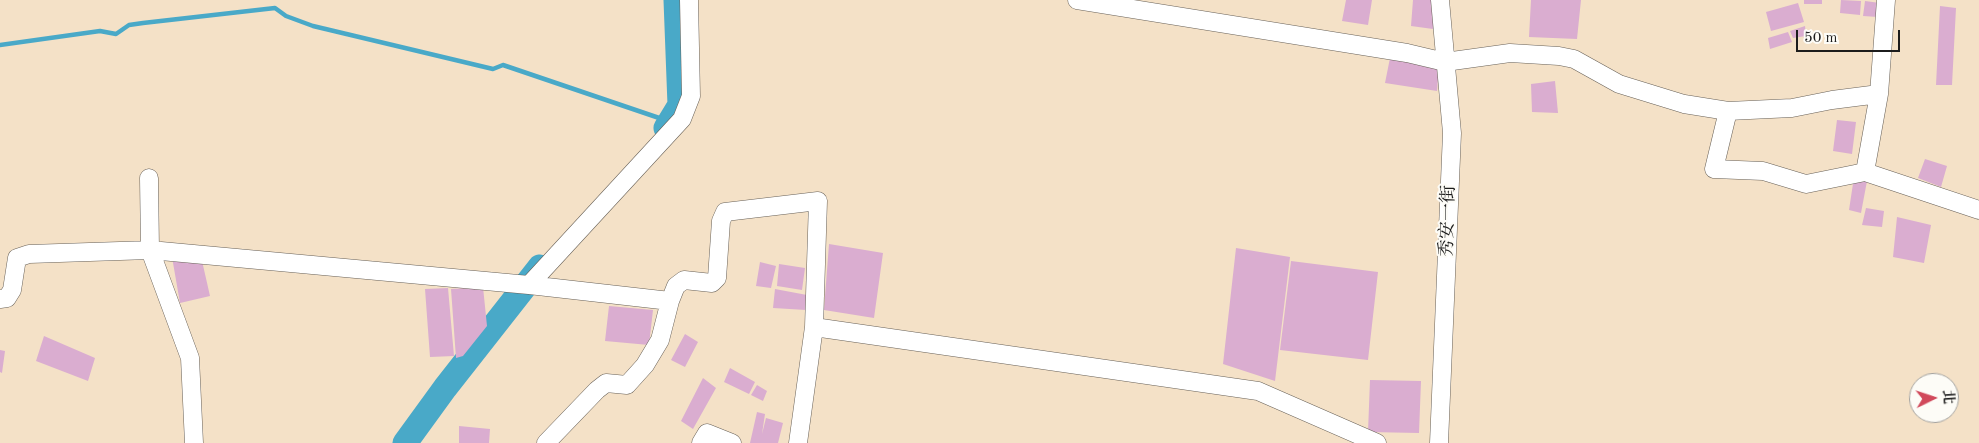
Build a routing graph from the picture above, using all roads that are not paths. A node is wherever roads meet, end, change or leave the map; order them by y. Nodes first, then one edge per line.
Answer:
1 (689, 0) edge
2 (1077, 0) edge
3 (1440, 0) edge
4 (1886, 0) edge
5 (1445, 62) junction
6 (1879, 94) junction
7 (1728, 111) junction
8 (1866, 172) junction
9 (149, 178) dead end
10 (1979, 210) edge
11 (150, 250) junction
12 (529, 286) junction
13 (0, 299) edge
14 (670, 301) junction
15 (814, 327) junction
16 (194, 443) edge
17 (546, 443) edge
18 (701, 443) edge
19 (732, 443) edge
20 (798, 443) edge
21 (1378, 443) edge
22 (1439, 443) edge

1 - 12 lane
2 - 5 lane
3 - 5 lane, 秀安一街
4 - 6 lane
5 - 7 lane
5 - 22 lane, 秀安一街
6 - 7 lane
6 - 8 lane
7 - 8 lane
8 - 10 lane
9 - 11 lane
11 - 12 lane
11 - 13 lane
11 - 16 lane
12 - 14 lane
14 - 15 lane
14 - 17 lane
15 - 20 lane
15 - 21 lane
18 - 19 lane

